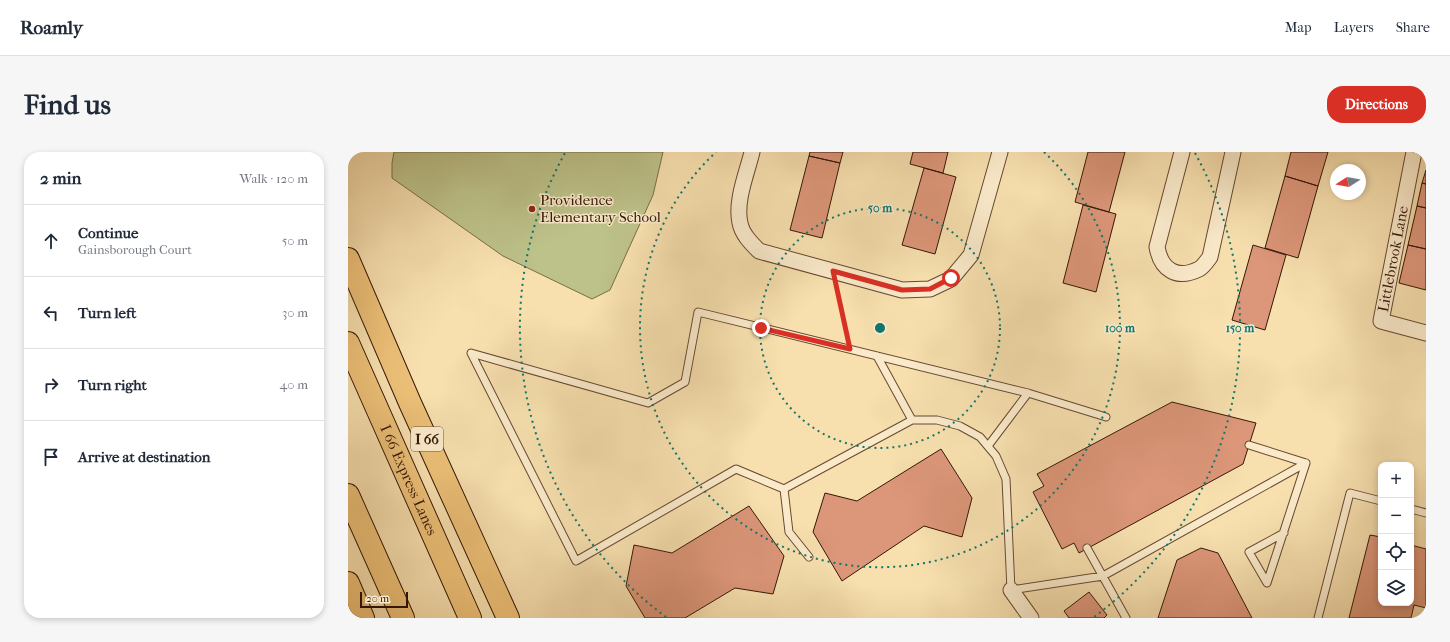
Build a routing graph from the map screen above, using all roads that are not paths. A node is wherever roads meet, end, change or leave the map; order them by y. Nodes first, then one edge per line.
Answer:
1 (752, 152) edge
2 (1000, 152) edge
3 (1182, 152) edge
4 (1233, 152) edge
5 (1414, 152) edge
6 (348, 259) edge
7 (1426, 333) edge
8 (348, 343) edge
9 (877, 356) junction
10 (1028, 393) junction
11 (1106, 417) dead end
12 (912, 420) junction
13 (1249, 445) dead end
14 (988, 446) junction
15 (1306, 463) junction
16 (784, 489) junction
17 (348, 495) edge
18 (1378, 500) edge
19 (1414, 510) edge
20 (1426, 512) edge
21 (1284, 532) junction
22 (1087, 548) dead end
23 (809, 557) dead end
24 (1103, 576) junction
25 (348, 584) edge
26 (1011, 590) junction
27 (363, 618) edge
28 (403, 618) edge
29 (470, 618) edge
30 (508, 618) edge
31 (1031, 618) edge
32 (1126, 618) edge
33 (1318, 618) edge

1 - 2 street
3 - 4 street
5 - 7 street, Littlebrook Lane
6 - 30 highway, I 66
8 - 29 highway, I 66 Express Lanes
9 - 10 lane
9 - 12 lane
9 - 16 lane
10 - 11 lane
10 - 14 lane
12 - 14 lane
12 - 16 lane
13 - 15 lane
14 - 26 lane
15 - 21 lane
15 - 24 lane
16 - 23 lane
17 - 28 highway
18 - 33 lane
19 - 20 lane
21 - 21 lane
22 - 24 lane
24 - 26 lane
24 - 32 lane
25 - 27 highway
26 - 31 street

